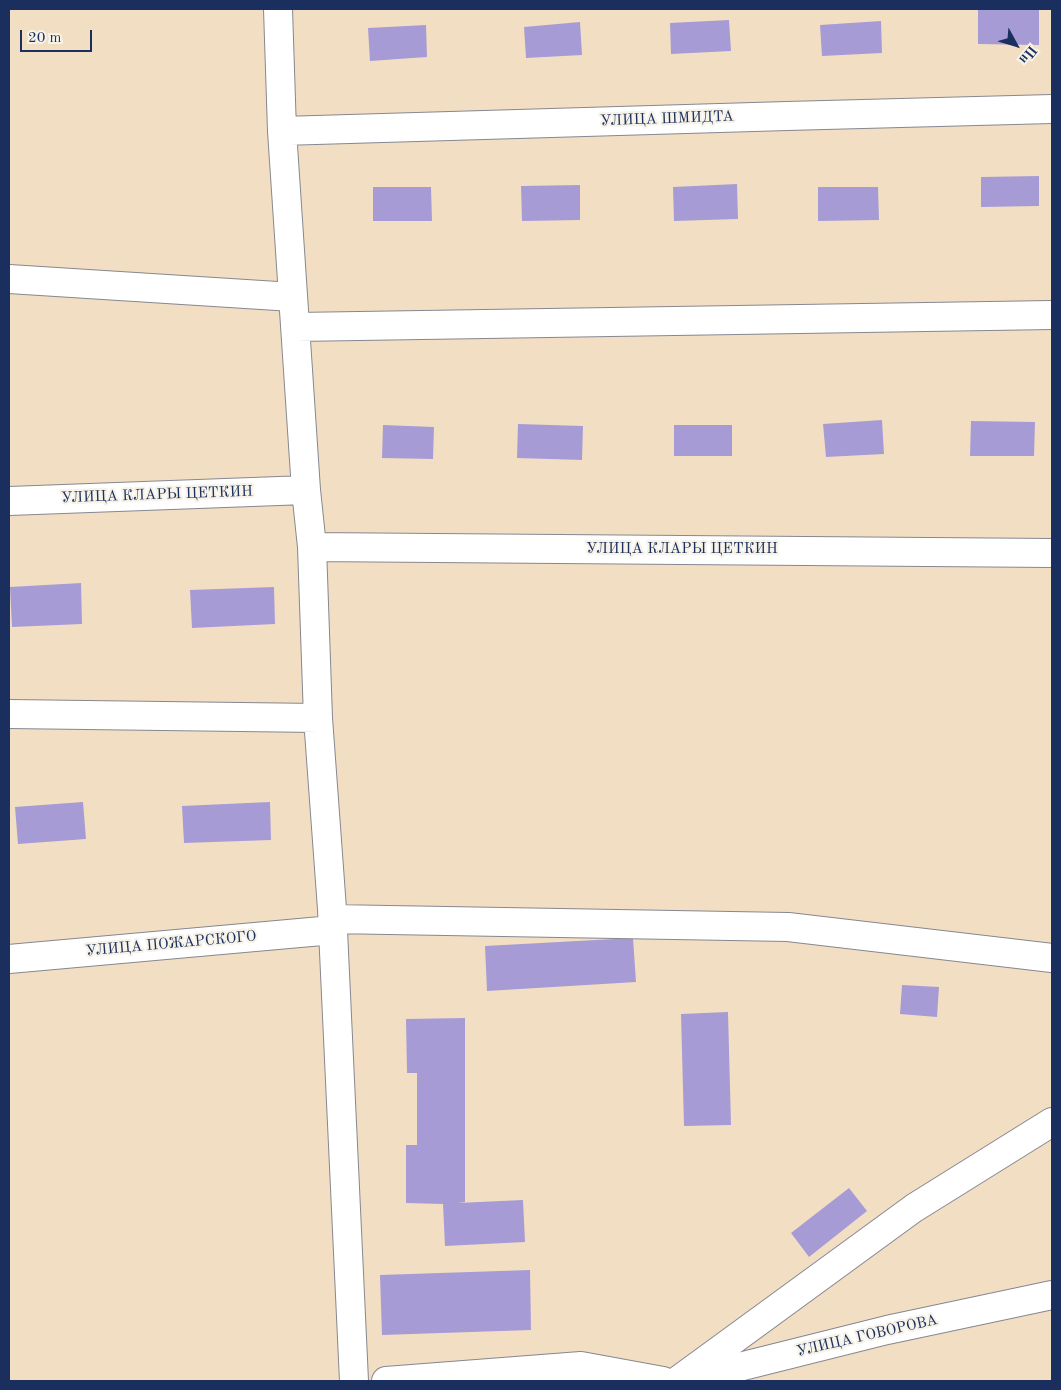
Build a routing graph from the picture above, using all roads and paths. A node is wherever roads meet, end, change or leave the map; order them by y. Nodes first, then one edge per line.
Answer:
1 (278, 9) edge
2 (1052, 109) edge
3 (282, 131) junction
4 (9, 278) edge
5 (293, 297) junction
6 (1052, 315) edge
7 (296, 327) junction
8 (306, 490) junction
9 (9, 501) edge
10 (312, 547) junction
11 (1052, 553) edge
12 (9, 714) edge
13 (318, 718) junction
14 (333, 924) junction
15 (1052, 958) edge
16 (9, 959) edge
17 (1052, 1122) edge
18 (1052, 1295) edge
19 (354, 1381) edge
20 (386, 1381) edge
21 (662, 1381) edge
22 (677, 1381) edge
23 (683, 1381) edge

1 - 3 street
2 - 3 street, УЛИЦА ШМИДТА
3 - 5 street
4 - 5 street
5 - 7 street
6 - 7 street
7 - 8 street
8 - 9 street, УЛИЦА КЛАРЫ ЦЕТКИН
8 - 10 street
10 - 11 street, УЛИЦА КЛАРЫ ЦЕТКИН
10 - 13 street
12 - 13 street
13 - 14 street
14 - 15 street, УЛИЦА ПОЖАРСКОГО
14 - 16 street, УЛИЦА ПОЖАРСКОГО
14 - 19 street
17 - 22 street
18 - 23 street, УЛИЦА ГОВОРОВА
20 - 21 street

